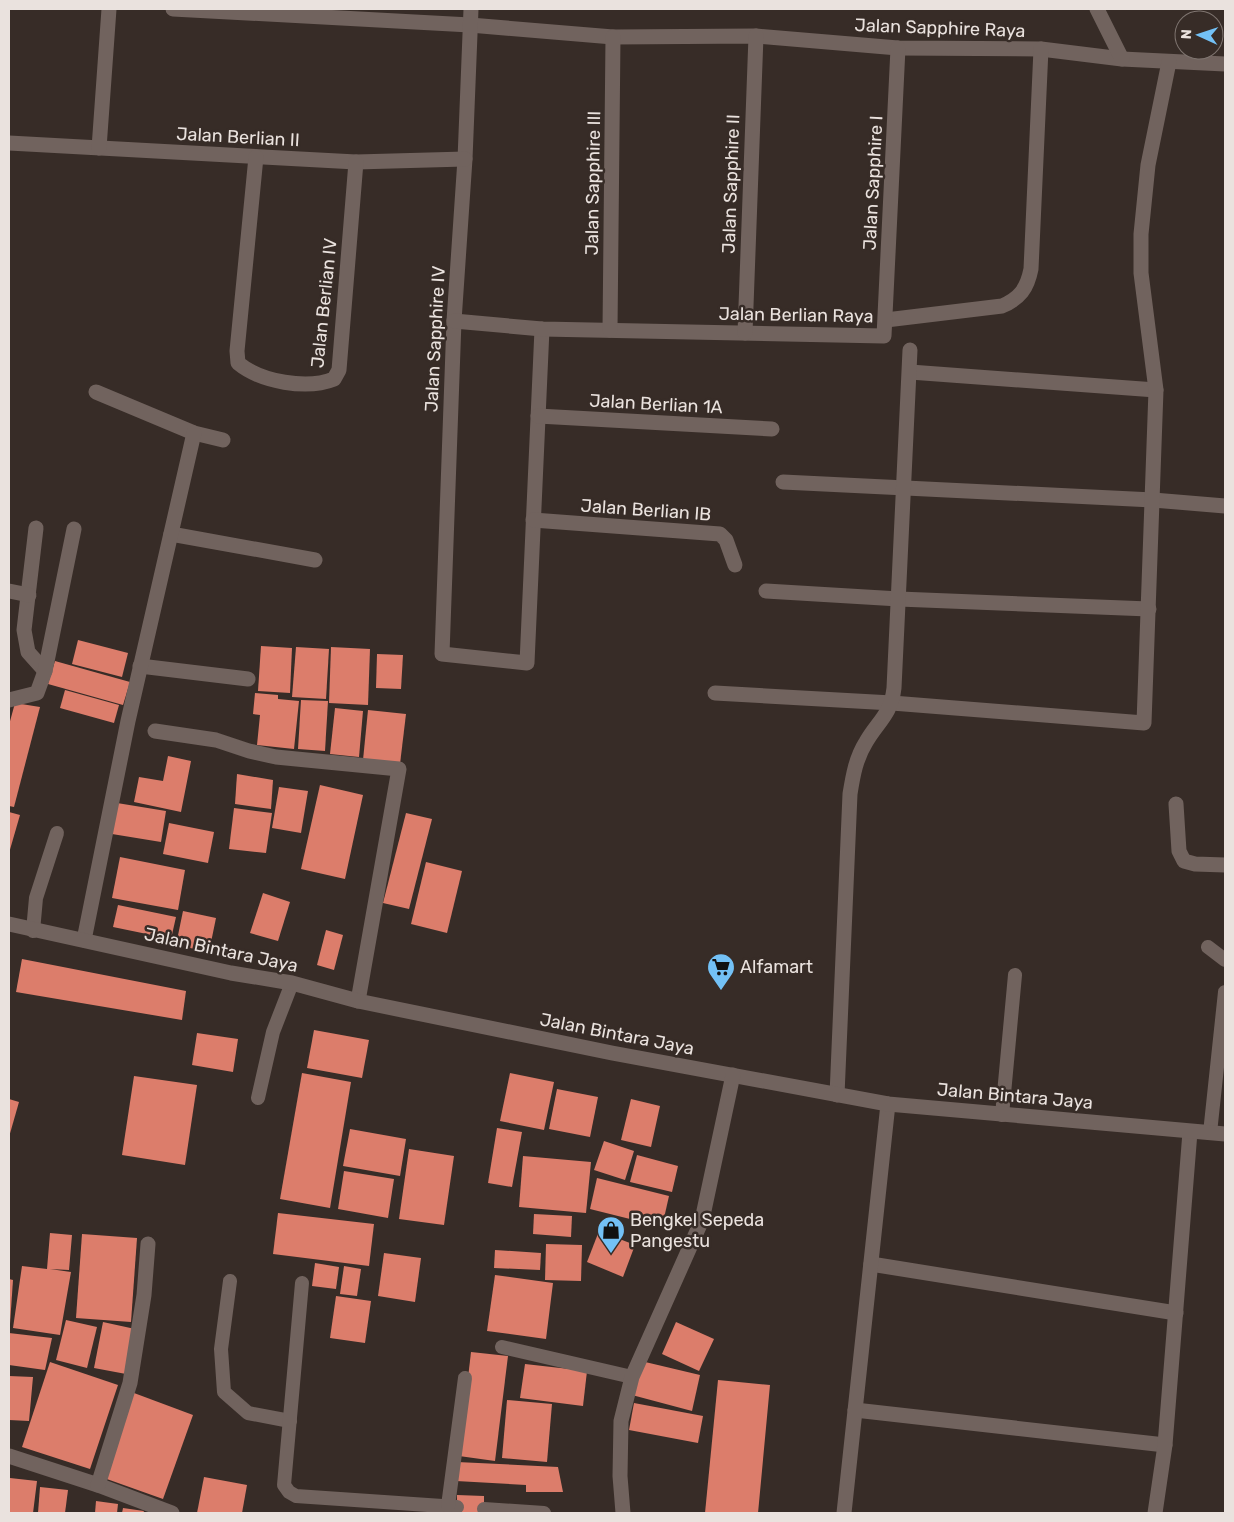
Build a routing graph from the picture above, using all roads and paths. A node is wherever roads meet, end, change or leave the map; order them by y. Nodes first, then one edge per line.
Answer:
1 (109, 9) edge
2 (173, 9) edge
3 (471, 9) edge
4 (1097, 9) edge
5 (470, 25) junction
6 (614, 36) junction
7 (756, 36) junction
8 (898, 48) junction
9 (1041, 50) junction
10 (1122, 59) junction
11 (1169, 62) junction
12 (1225, 64) edge
13 (9, 143) edge
14 (99, 148) junction
15 (256, 157) junction
16 (465, 159) junction
17 (356, 162) junction
18 (886, 320) junction
19 (454, 321) junction
20 (542, 329) junction
21 (610, 330) junction
22 (744, 333) junction
23 (910, 350) dead end
24 (910, 372) junction
25 (1156, 390) junction
26 (96, 392) dead end
27 (538, 416) junction
28 (772, 430) dead end
29 (194, 432) junction
30 (223, 440) dead end
31 (784, 482) dead end
32 (903, 489) junction
33 (1152, 500) junction
34 (1225, 506) edge
35 (533, 520) junction
36 (36, 528) dead end
37 (74, 529) dead end
38 (171, 534) junction
39 (315, 560) dead end
40 (735, 565) dead end
41 (9, 591) edge
42 (766, 591) dead end
43 (28, 595) junction
44 (899, 600) junction
45 (1150, 610) junction
46 (140, 666) junction
47 (45, 671) junction
48 (248, 679) dead end
49 (715, 693) dead end
50 (9, 700) edge
51 (892, 703) junction
52 (154, 730) dead end
53 (1176, 804) dead end
54 (56, 833) dead end
55 (1225, 864) edge
56 (9, 924) edge
57 (33, 931) junction
58 (84, 940) junction
59 (1208, 947) dead end
60 (1225, 960) edge
61 (1015, 975) dead end
62 (292, 983) junction
63 (1225, 992) edge
64 (358, 1001) junction
65 (733, 1075) junction
66 (837, 1095) junction
67 (258, 1098) dead end
68 (888, 1104) junction
69 (1002, 1115) junction
70 (1190, 1132) junction
71 (1218, 1134) edge
72 (148, 1244) dead end
73 (871, 1264) junction
74 (230, 1281) dead end
75 (302, 1283) dead end
76 (1176, 1313) junction
77 (502, 1347) dead end
78 (632, 1377) junction
79 (464, 1378) dead end
80 (855, 1410) junction
81 (290, 1421) junction
82 (1165, 1445) junction
83 (9, 1456) edge
84 (98, 1485) junction
85 (484, 1510) dead end
86 (172, 1513) edge
87 (544, 1513) edge
88 (623, 1513) edge
89 (844, 1513) edge
90 (1155, 1513) edge

1 - 14 street
2 - 5 street, Jalan Sapphire Raya
3 - 5 street, Jalan Sapphire IV
4 - 10 street
5 - 6 street, Jalan Sapphire Raya
5 - 16 street, Jalan Sapphire IV
6 - 7 street, Jalan Sapphire Raya
6 - 21 street, Jalan Sapphire III
7 - 8 street, Jalan Sapphire Raya
7 - 22 street, Jalan Sapphire II
8 - 9 street, Jalan Sapphire Raya
8 - 18 street, Jalan Sapphire I
9 - 10 street, Jalan Sapphire Raya
9 - 18 street, Jalan Berlian Raya
10 - 11 street, Jalan Sapphire Raya
11 - 12 street, Jalan Sapphire Raya
11 - 25 street
13 - 14 street, Jalan Berlian II
14 - 15 street, Jalan Berlian II
15 - 17 street, Jalan Berlian II
15 - 17 street, Jalan Berlian IV
16 - 17 street, Jalan Berlian II
16 - 19 street, Jalan Sapphire IV
18 - 22 street, Jalan Berlian Raya
19 - 20 street, Jalan Berlian Raya
19 - 35 street, Jalan Sapphire IV
20 - 21 street, Jalan Berlian Raya
20 - 27 street
21 - 22 street, Jalan Berlian Raya
23 - 24 street
24 - 25 street
24 - 32 street
25 - 33 street
26 - 29 street
27 - 28 street, Jalan Berlian 1A
27 - 35 street
29 - 30 street
29 - 38 street
31 - 32 street
32 - 33 street
32 - 44 street
33 - 34 street
33 - 45 street
35 - 40 street, Jalan Berlian IB
36 - 43 street
37 - 47 street
38 - 39 street
38 - 46 street
41 - 43 street
42 - 44 street
43 - 47 street
44 - 45 street
44 - 51 street
45 - 51 street
46 - 48 street
46 - 58 street
47 - 50 street
49 - 51 street
51 - 66 street
52 - 64 street
53 - 55 street
54 - 57 lane
56 - 57 street, Jalan Bintara Jaya
57 - 58 street, Jalan Bintara Jaya
58 - 62 street, Jalan Bintara Jaya
59 - 60 lane
61 - 69 lane
62 - 64 street, Jalan Bintara Jaya
62 - 67 lane
63 - 71 lane
64 - 65 street, Jalan Bintara Jaya
65 - 66 street, Jalan Bintara Jaya
65 - 78 street
66 - 68 street, Jalan Bintara Jaya
68 - 69 street, Jalan Bintara Jaya
68 - 73 street
69 - 70 street, Jalan Bintara Jaya
70 - 71 street, Jalan Bintara Jaya
70 - 76 street
72 - 84 street
73 - 76 street
73 - 80 street
74 - 81 lane
75 - 81 lane
76 - 82 street
77 - 78 lane
78 - 88 street
79 - 81 lane
80 - 82 street
80 - 89 street
82 - 90 street
83 - 84 street
84 - 86 street
85 - 87 lane

